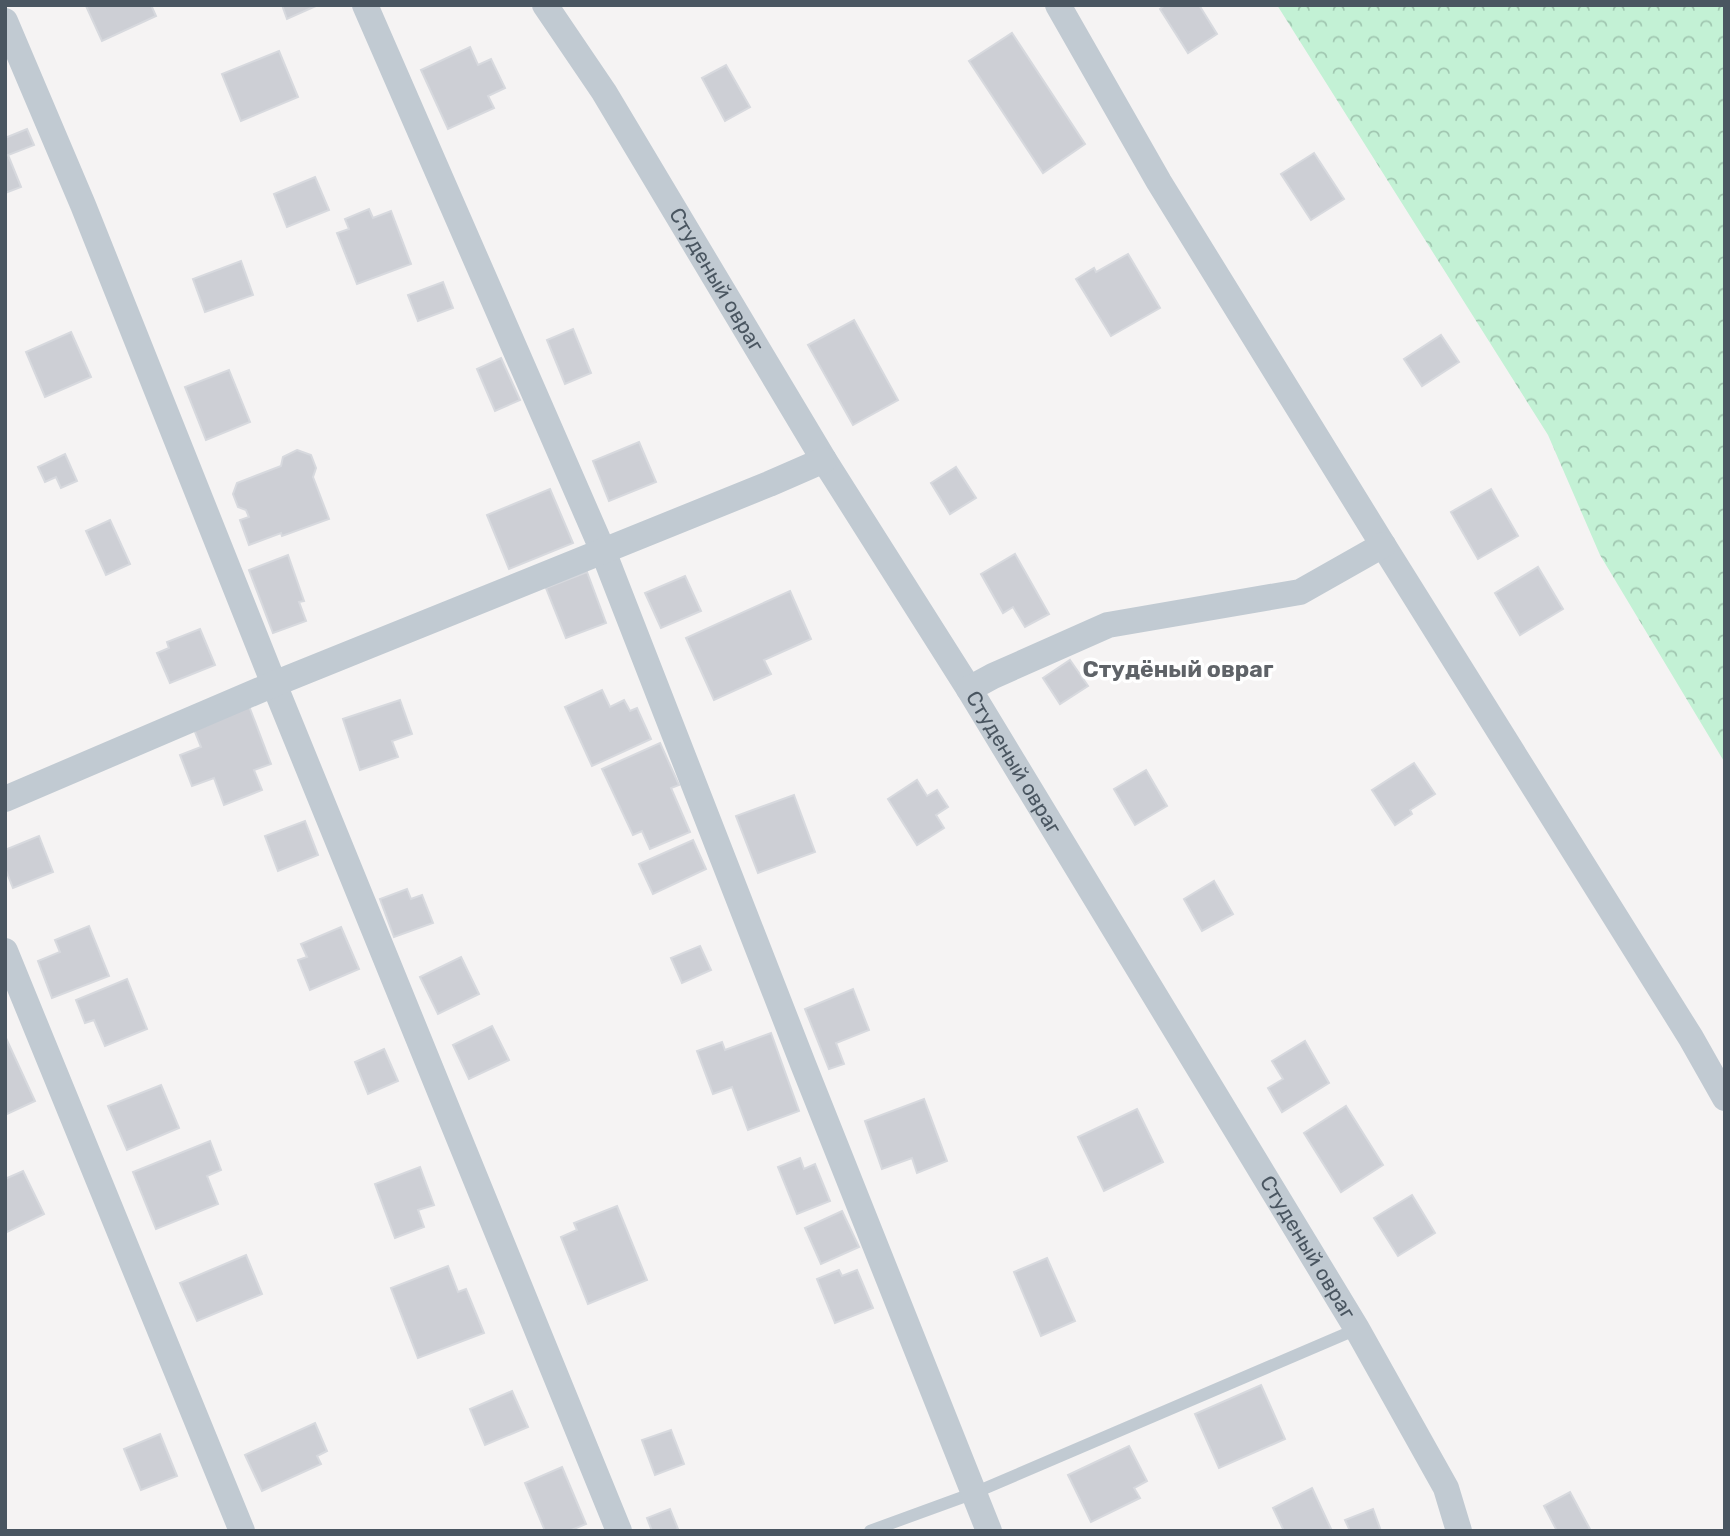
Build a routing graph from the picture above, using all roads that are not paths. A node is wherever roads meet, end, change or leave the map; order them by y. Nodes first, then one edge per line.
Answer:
1 (365, 5) edge
2 (545, 5) edge
3 (1058, 5) edge
4 (5, 20) edge
5 (824, 460) junction
6 (1383, 545) junction
7 (603, 551) junction
8 (274, 684) junction
9 (970, 689) junction
10 (5, 799) edge
11 (5, 951) edge
12 (1725, 1098) edge
13 (1357, 1329) junction
14 (974, 1493) junction
15 (242, 1531) edge
16 (619, 1531) edge
17 (870, 1531) edge
18 (989, 1531) edge
19 (1459, 1531) edge

1 - 7 street
2 - 5 street, Студеный овраг
3 - 6 street
4 - 8 street
5 - 7 street
5 - 9 street, Студеный овраг
6 - 9 street
6 - 12 street
7 - 8 street
7 - 14 street
8 - 10 street
8 - 16 street
9 - 13 street, Студеный овраг
11 - 15 street
13 - 14 lane
13 - 19 street, Студеный овраг
14 - 17 lane
14 - 18 street

